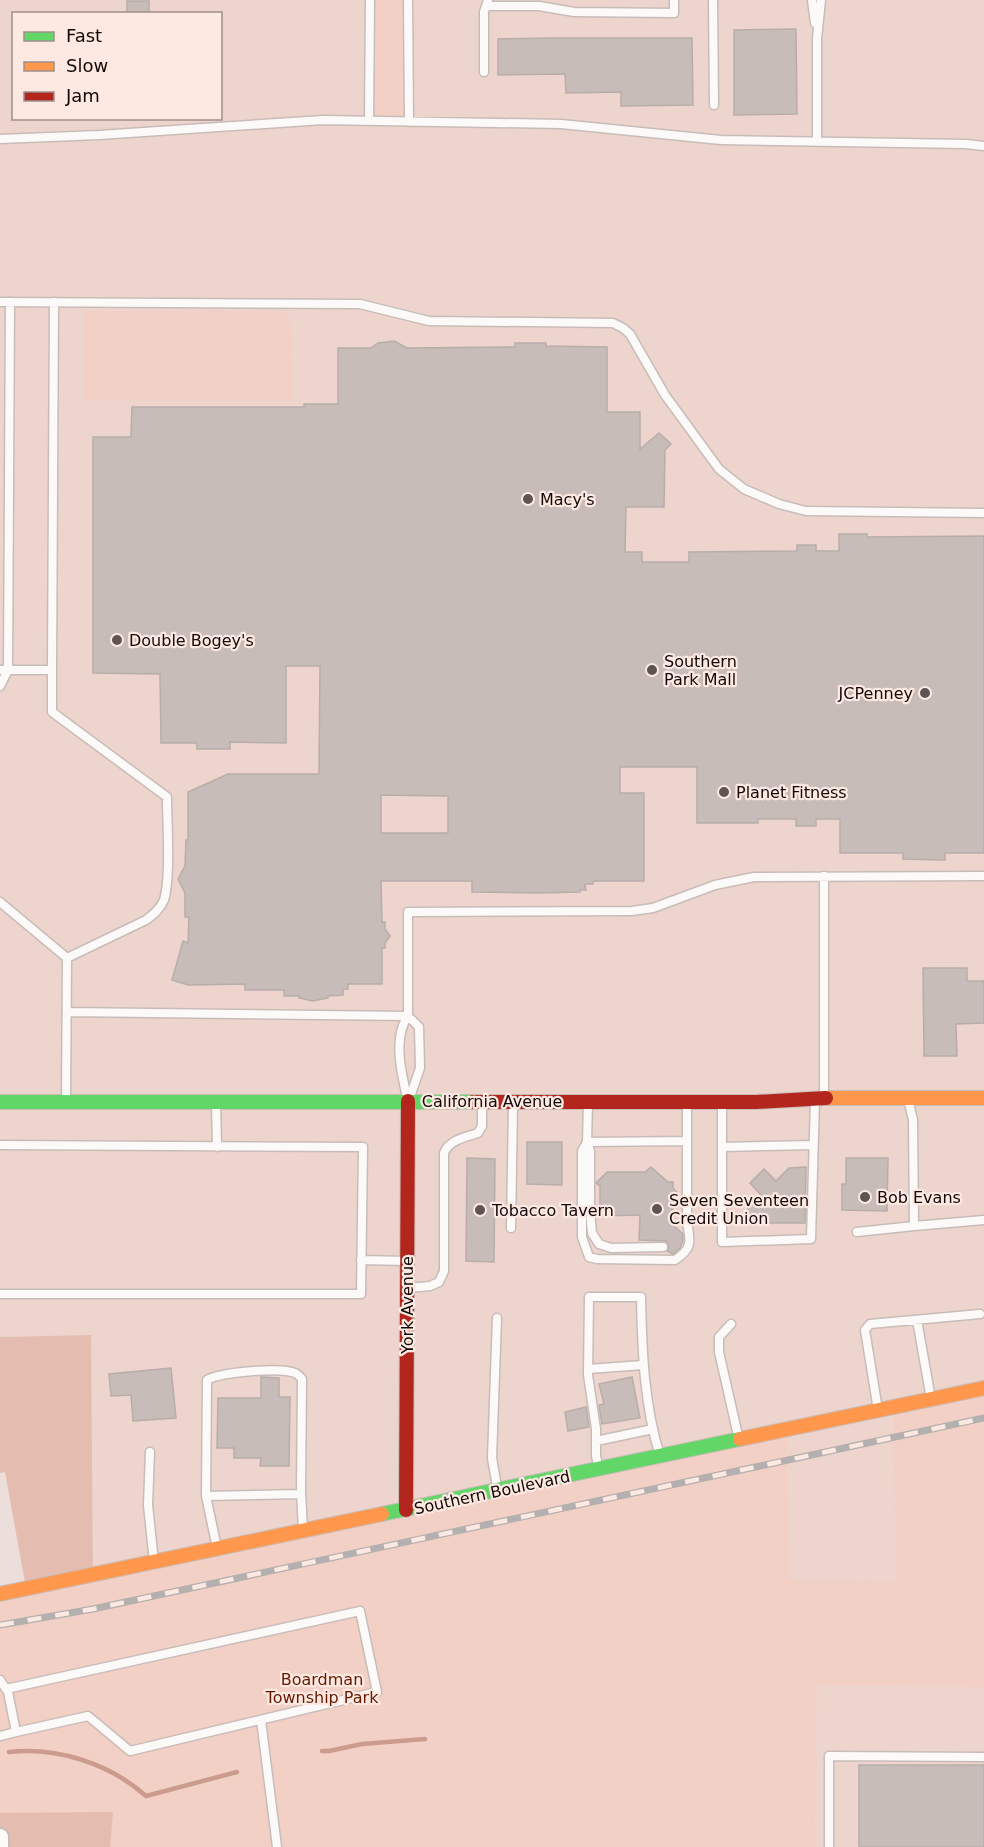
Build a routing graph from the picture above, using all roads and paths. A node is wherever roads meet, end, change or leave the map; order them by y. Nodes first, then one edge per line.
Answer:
1 (370, 0) edge
2 (408, 0) edge
3 (574, 0) edge
4 (674, 0) edge
5 (713, 0) edge
6 (812, 0) edge
7 (821, 0) edge
8 (488, 3) edge
9 (574, 12) junction
10 (817, 39) junction
11 (484, 72) dead end
12 (714, 105) dead end
13 (369, 121) junction
14 (409, 122) junction
15 (0, 139) edge
16 (817, 142) junction
17 (984, 146) edge
18 (0, 302) edge
19 (10, 302) junction
20 (54, 302) junction
21 (984, 513) edge
22 (4, 670) edge
23 (52, 670) junction
24 (0, 686) edge
25 (824, 876) junction
26 (984, 876) edge
27 (0, 902) edge
28 (67, 958) junction
29 (66, 1012) junction
30 (408, 1016) junction
31 (819, 1098) junction
32 (908, 1098) junction
33 (984, 1098) edge
34 (66, 1101) junction
35 (216, 1101) junction
36 (408, 1101) junction
37 (482, 1101) junction
38 (513, 1101) junction
39 (588, 1101) junction
40 (0, 1102) edge
41 (687, 1102) junction
42 (722, 1102) junction
43 (687, 1141) junction
44 (587, 1143) junction
45 (0, 1145) edge
46 (813, 1146) junction
47 (218, 1147) junction
48 (722, 1147) junction
49 (984, 1220) edge
50 (687, 1223) junction
51 (914, 1226) junction
52 (511, 1228) dead end
53 (679, 1231) dead end
54 (857, 1232) dead end
55 (663, 1247) dead end
56 (361, 1260) junction
57 (407, 1261) junction
58 (407, 1288) junction
59 (0, 1294) edge
60 (980, 1314) dead end
61 (497, 1318) dead end
62 (916, 1320) junction
63 (730, 1324) dead end
64 (643, 1365) junction
65 (588, 1369) junction
66 (984, 1388) edge
67 (931, 1399) junction
68 (878, 1411) junction
69 (653, 1429) junction
70 (739, 1440) junction
71 (596, 1441) junction
72 (150, 1452) dead end
73 (660, 1456) junction
74 (599, 1469) junction
75 (497, 1491) junction
76 (301, 1494) junction
77 (206, 1496) junction
78 (406, 1510) junction
79 (303, 1531) junction
80 (217, 1549) junction
81 (154, 1562) junction
82 (0, 1594) edge
83 (0, 1680) edge
84 (6, 1689) junction
85 (261, 1720) junction
86 (16, 1732) junction
87 (0, 1736) edge
88 (984, 1757) edge
89 (0, 1837) edge
90 (0, 1847) edge
91 (277, 1847) edge
92 (830, 1847) edge

1 - 13 lane
2 - 14 lane
3 - 9 lane
4 - 9 lane
5 - 12 lane
6 - 10 lane
7 - 10 lane
8 - 9 lane
8 - 11 lane
10 - 16 lane
13 - 14 lane
13 - 15 lane
14 - 16 lane
16 - 17 lane
18 - 19 lane
19 - 20 lane
19 - 22 lane
20 - 21 lane
20 - 23 lane
22 - 23 lane
22 - 24 lane
23 - 28 lane
25 - 26 lane
25 - 30 lane
25 - 31 lane
27 - 28 lane
28 - 29 lane
29 - 30 lane
29 - 34 lane
30 - 36 lane
30 - 36 lane
31 - 32 street, California Avenue
31 - 42 street, California Avenue
31 - 46 lane
32 - 33 street, California Avenue
32 - 51 lane
34 - 35 street, California Avenue
34 - 40 street, California Avenue
35 - 36 street, California Avenue
35 - 47 lane
36 - 37 street, California Avenue
36 - 57 street, York Avenue
37 - 38 street, California Avenue
37 - 58 lane
38 - 39 street, California Avenue
38 - 52 lane
39 - 41 street, California Avenue
39 - 44 lane
41 - 42 street, California Avenue
41 - 43 lane
42 - 48 lane
43 - 44 lane
43 - 50 lane
44 - 50 lane
44 - 55 lane
45 - 47 lane
46 - 48 lane
46 - 48 lane
47 - 56 lane
49 - 51 lane
50 - 53 lane
51 - 54 lane
56 - 57 lane
56 - 59 lane
57 - 58 street, York Avenue
58 - 78 street, York Avenue
60 - 62 lane
61 - 75 lane
62 - 67 lane
62 - 68 lane
63 - 70 lane
64 - 65 lane
64 - 65 lane
64 - 69 lane
65 - 71 lane
66 - 67 street, Southern Boulevard
67 - 68 street, Southern Boulevard
68 - 70 street, Southern Boulevard
69 - 71 lane
69 - 73 lane
70 - 73 street, Southern Boulevard
71 - 74 lane
72 - 81 lane
73 - 74 street, Southern Boulevard
74 - 75 street, Southern Boulevard
75 - 78 street, Southern Boulevard
76 - 77 lane
76 - 77 lane
76 - 79 lane
77 - 80 lane
78 - 79 street, Southern Boulevard
79 - 80 street, Southern Boulevard
80 - 81 street, Southern Boulevard
81 - 82 street, Southern Boulevard
83 - 84 lane
84 - 85 lane
84 - 86 lane
85 - 86 lane
85 - 91 lane
86 - 87 lane
88 - 92 lane
89 - 90 street

